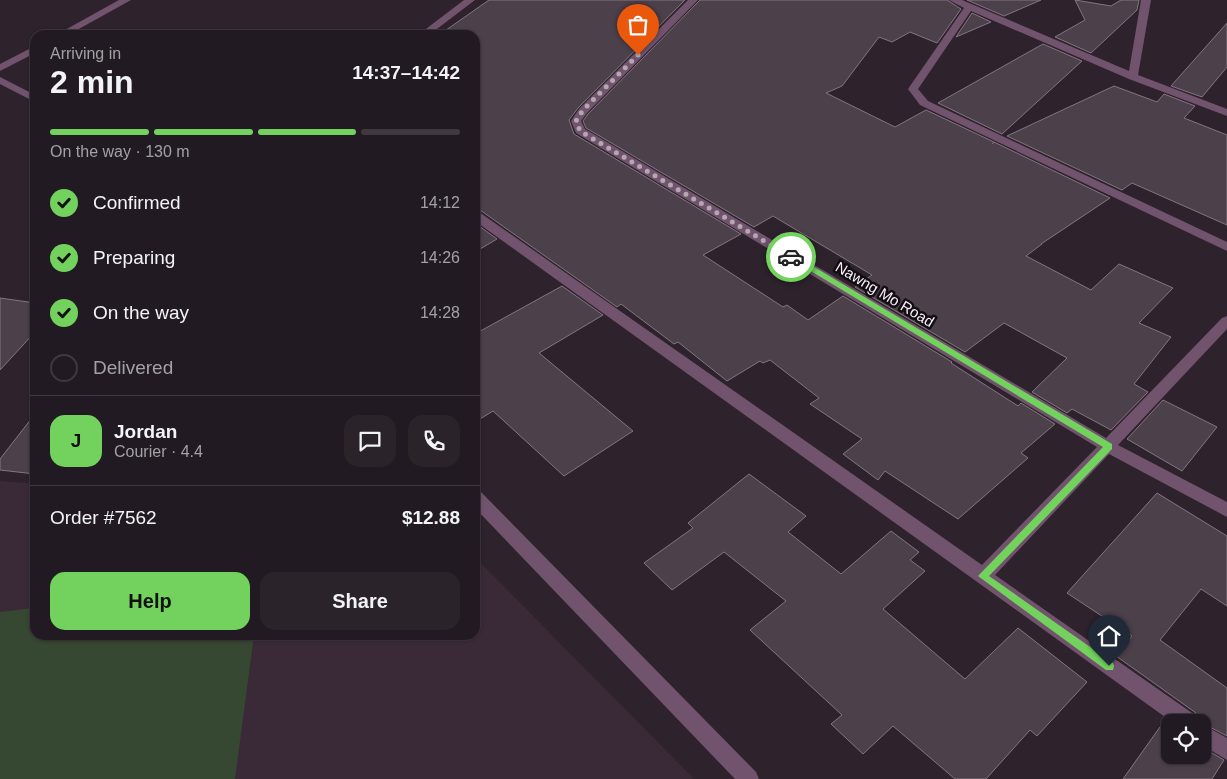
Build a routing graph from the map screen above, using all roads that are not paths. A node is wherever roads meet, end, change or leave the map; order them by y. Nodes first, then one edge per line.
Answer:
1 (126, 0) edge
2 (470, 0) edge
3 (693, 0) edge
4 (954, 0) edge
5 (1146, 0) edge
6 (968, 8) junction
7 (70, 30) edge
8 (430, 30) edge
9 (30, 52) edge
10 (0, 68) edge
11 (1133, 77) junction
12 (0, 80) edge
13 (30, 96) edge
14 (1227, 114) edge
15 (480, 219) edge
16 (1227, 247) edge
17 (1227, 321) edge
18 (1109, 447) junction
19 (480, 502) edge
20 (1227, 510) edge
21 (982, 576) junction
22 (1177, 714) edge
23 (1211, 738) edge
24 (1227, 750) edge
25 (749, 779) edge

1 - 7 street
2 - 8 street
3 - 18 street, Nawng Mo Road
4 - 6 street
5 - 11 street
6 - 11 street
6 - 16 street
9 - 10 street
11 - 14 street
12 - 13 street
15 - 21 street
17 - 18 street
18 - 20 street, Nawng Mo Road
18 - 21 street
19 - 25 street
21 - 22 street
23 - 24 street

